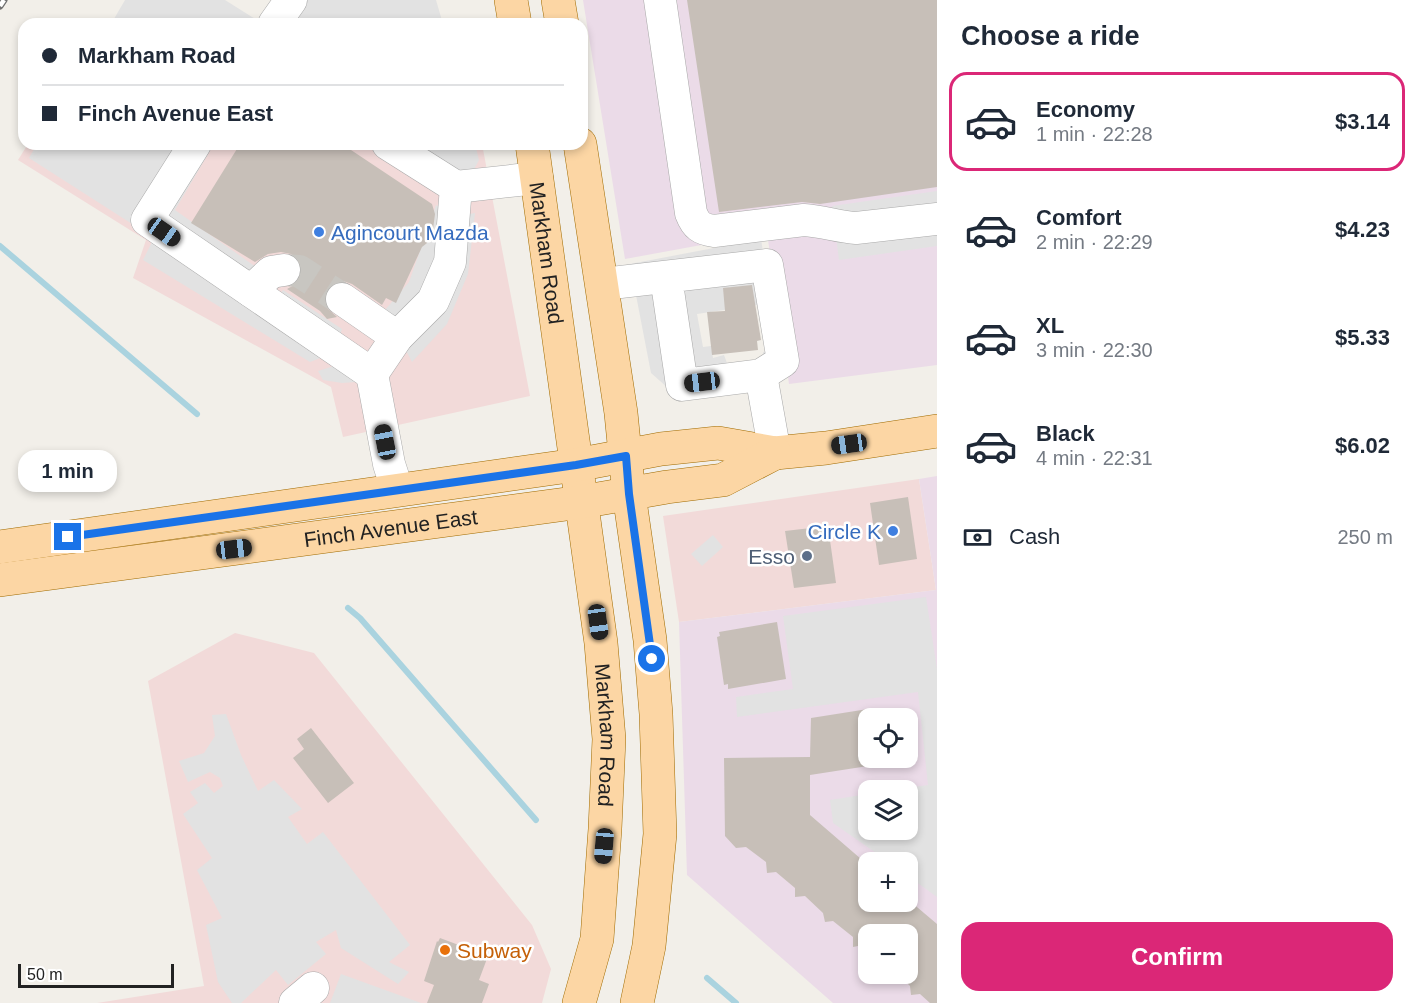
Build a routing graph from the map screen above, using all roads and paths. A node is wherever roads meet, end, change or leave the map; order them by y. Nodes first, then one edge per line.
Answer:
1 (291, 0) edge
2 (512, 0) edge
3 (558, 0) edge
4 (660, 0) edge
5 (278, 18) edge
6 (514, 18) edge
7 (561, 18) edge
8 (191, 150) edge
9 (397, 150) edge
10 (533, 150) edge
11 (581, 150) edge
12 (537, 178) junction
13 (456, 187) junction
14 (937, 219) edge
15 (284, 270) dead end
16 (666, 277) junction
17 (603, 284) junction
18 (251, 291) junction
19 (342, 299) tunnel mouth
20 (398, 337) junction
21 (372, 374) junction
22 (761, 375) junction
23 (937, 431) edge
24 (775, 453) junction
25 (626, 456) junction
26 (576, 465) junction
27 (397, 489) junction
28 (629, 494) junction
29 (581, 502) junction
30 (0, 547) edge
31 (0, 580) edge
32 (579, 1003) edge
33 (637, 1003) edge

1 - 5 lane
2 - 6 main road
3 - 7 main road
4 - 14 lane
8 - 18 lane
9 - 13 lane
10 - 12 main road, Markham Road
11 - 17 main road
12 - 13 lane
12 - 26 main road, Markham Road
13 - 20 lane
15 - 18 lane
16 - 17 lane
16 - 22 lane
16 - 22 lane
17 - 25 main road
18 - 21 lane
19 - 20 lane
20 - 21 lane
21 - 27 lane
22 - 24 lane
23 - 24 main road, Finch Avenue East
24 - 25 main road, Finch Avenue East
24 - 28 main road, Finch Avenue East
25 - 26 main road, Finch Avenue East
25 - 28 main road
26 - 27 main road, Finch Avenue East
26 - 29 main road, Markham Road
27 - 30 main road, Finch Avenue East
28 - 29 main road, Finch Avenue East
28 - 33 main road
29 - 31 main road, Finch Avenue East
29 - 32 main road, Markham Road

